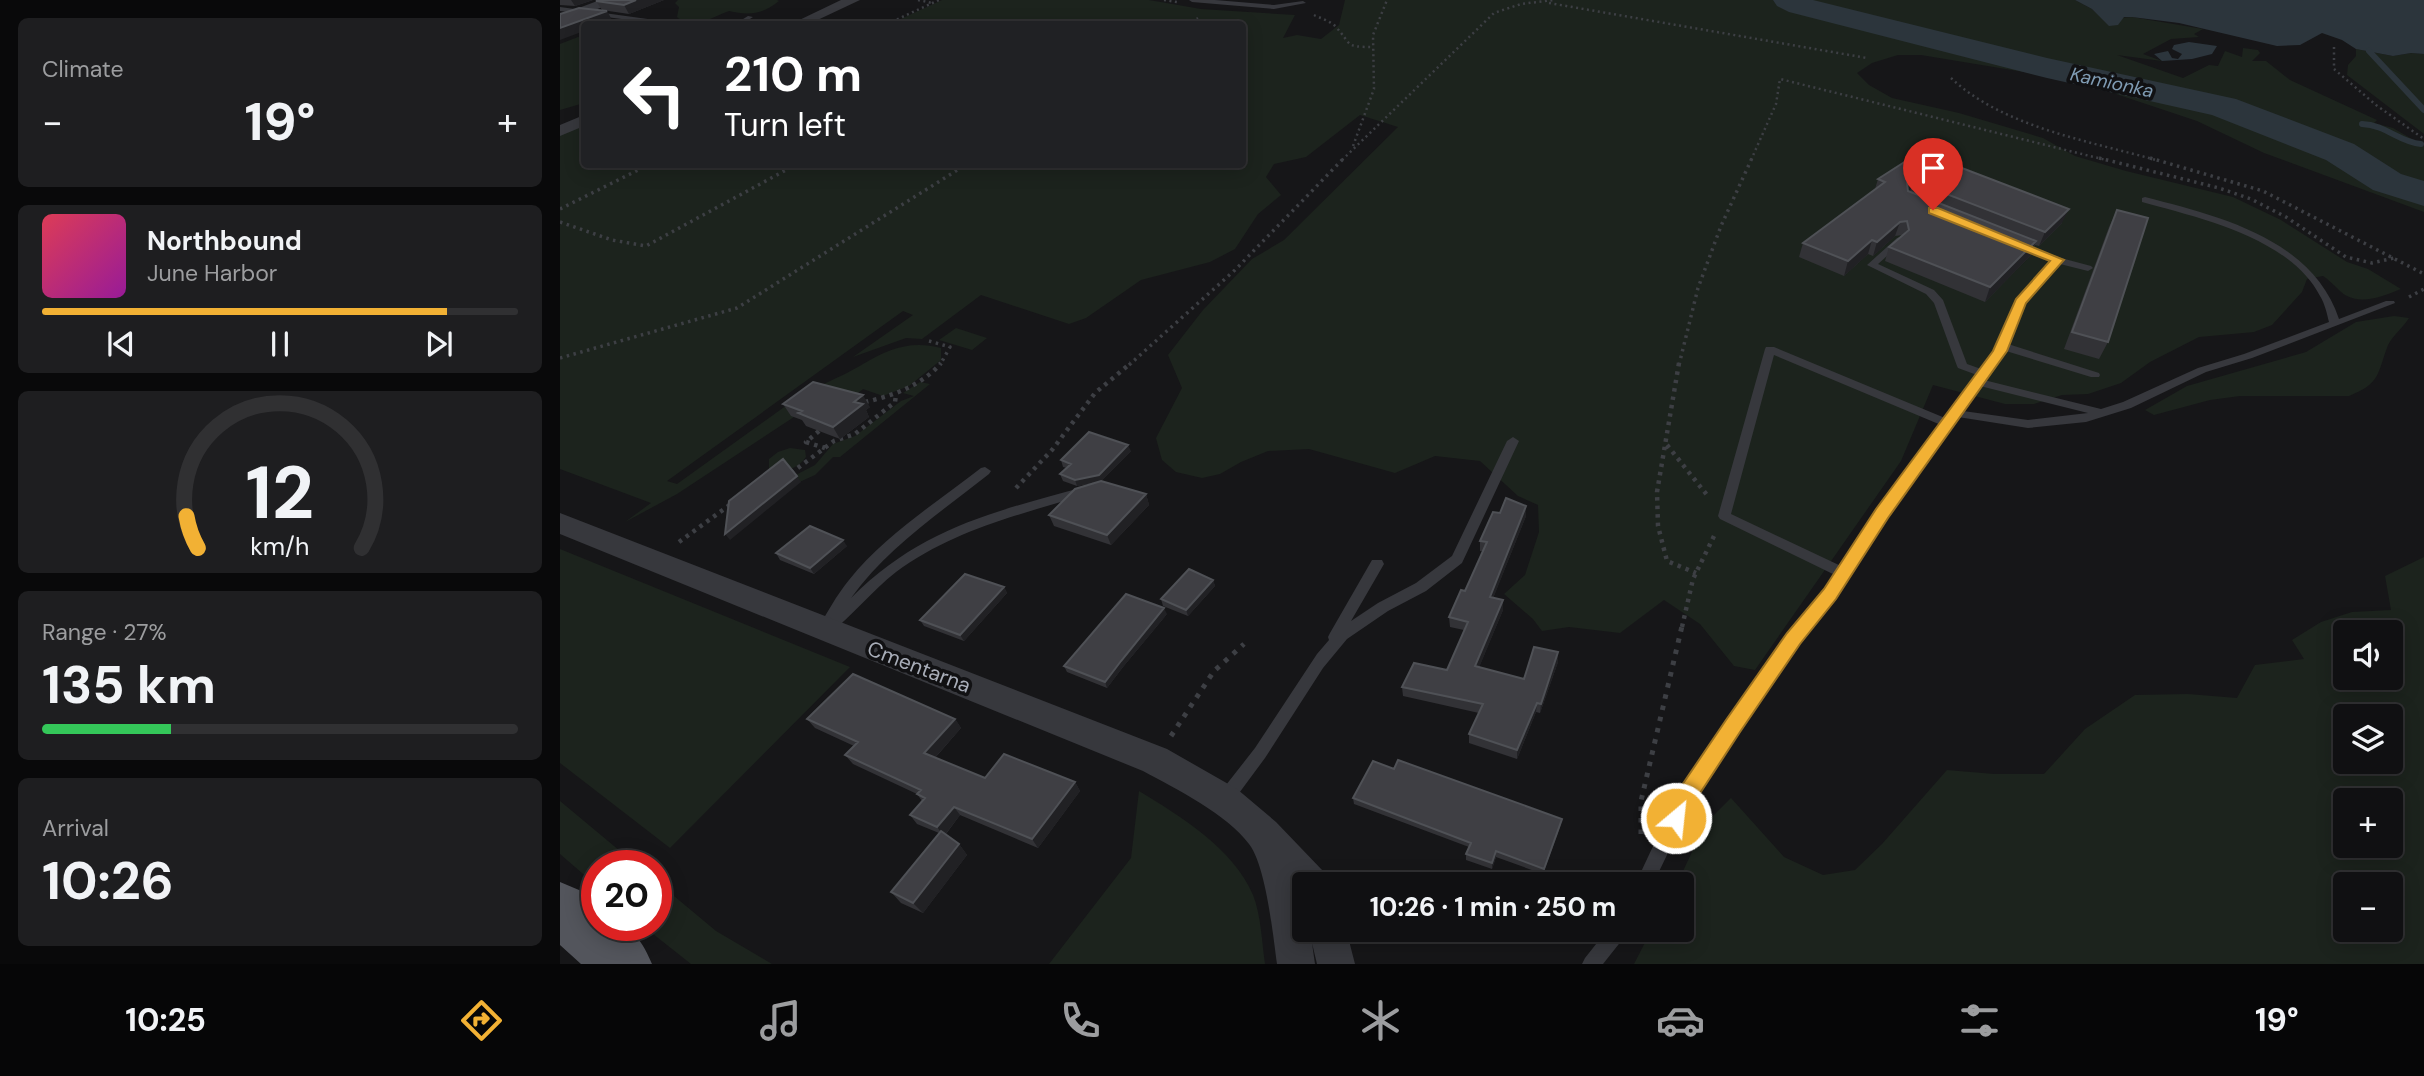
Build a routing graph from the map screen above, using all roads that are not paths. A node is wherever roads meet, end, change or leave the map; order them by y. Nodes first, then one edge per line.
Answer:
1 (613, 0) edge
2 (853, 0) edge
3 (1192, 0) edge
4 (1303, 3) dead end
5 (560, 9) edge
6 (579, 13) junction
7 (750, 17) dead end
8 (604, 18) junction
9 (560, 20) edge
10 (607, 21) edge
11 (649, 21) edge
12 (743, 21) edge
13 (805, 21) edge
14 (581, 121) edge
15 (560, 131) edge
16 (2145, 200) dead end
17 (1900, 240) edge
18 (2008, 240) edge
19 (2058, 260) junction
20 (2088, 268) dead end
21 (2390, 303) dead end
22 (2335, 323) junction
23 (2002, 346) junction
24 (2095, 375) dead end
25 (1979, 378) junction
26 (2101, 413) junction
27 (1950, 418) junction
28 (1513, 441) dead end
29 (985, 471) dead end
30 (1099, 486) edge
31 (560, 523) edge
32 (1377, 564) dead end
33 (1844, 573) junction
34 (824, 630) junction
35 (1318, 664) junction
36 (1225, 800) junction
37 (1264, 834) junction
38 (1299, 872) edge
39 (1650, 872) edge
40 (560, 909) edge
41 (1331, 942) edge
42 (1609, 942) edge
43 (624, 964) edge
44 (1296, 964) edge
45 (1336, 964) edge
46 (1591, 964) edge

1 - 6 street
2 - 13 street
3 - 4 lane
5 - 6 lane
6 - 8 lane
6 - 9 street
7 - 12 lane
8 - 10 lane
8 - 11 lane
14 - 15 street
16 - 22 lane
17 - 25 lane
18 - 19 lane
19 - 20 lane
19 - 23 lane
21 - 22 lane
22 - 26 lane
23 - 24 lane
23 - 25 lane
25 - 26 lane
25 - 27 lane
26 - 27 lane
27 - 33 lane
27 - 33 lane
28 - 35 lane
29 - 34 lane
30 - 34 lane
31 - 34 street, Cmentarna
32 - 35 lane
33 - 39 lane
34 - 36 street, Cmentarna
35 - 36 lane
36 - 37 street, Cmentarna
37 - 38 street, Cmentarna
37 - 44 street, Cmentarna
40 - 43 main road
41 - 45 street
42 - 46 lane

